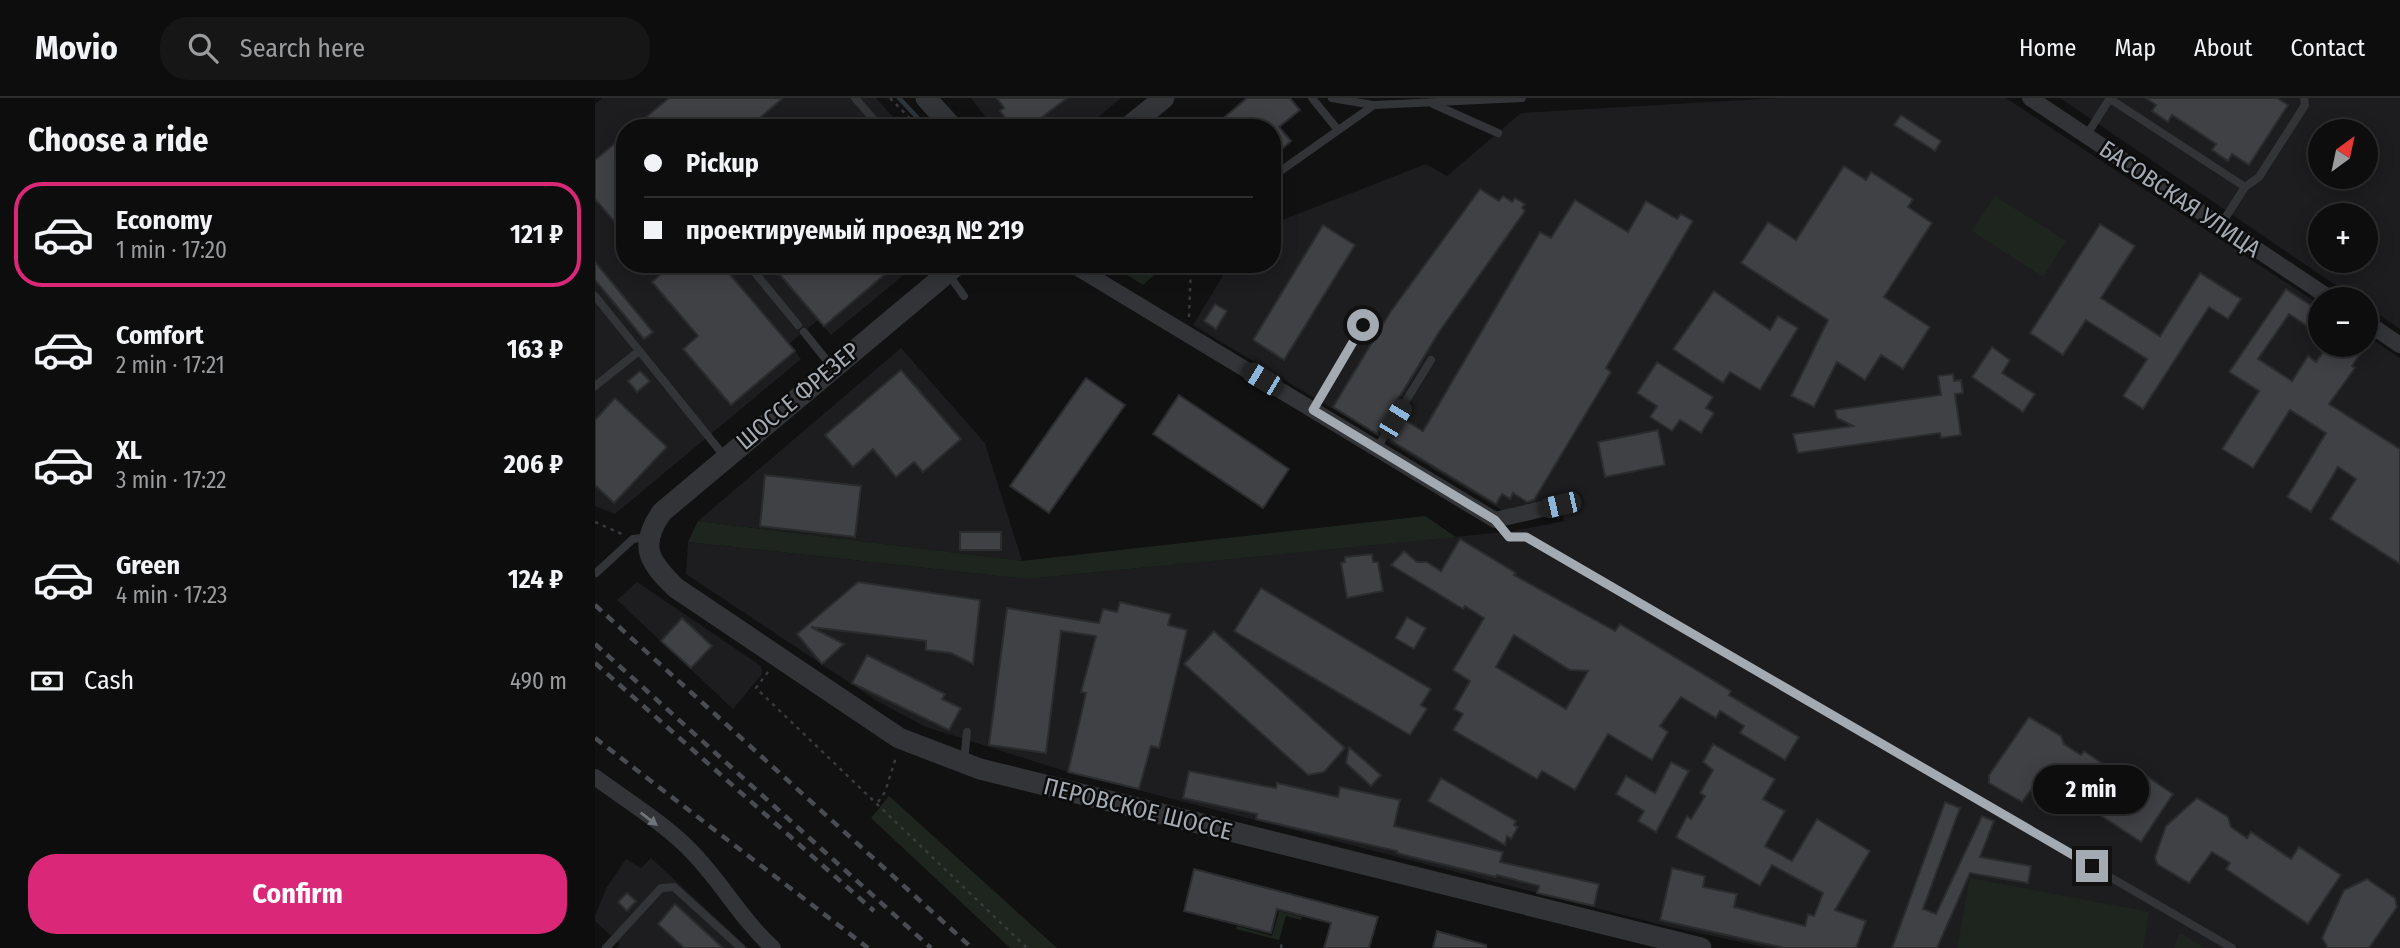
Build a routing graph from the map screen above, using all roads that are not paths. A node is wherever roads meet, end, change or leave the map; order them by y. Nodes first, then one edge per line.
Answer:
1 (855, 98) edge
2 (926, 98) edge
3 (1164, 98) edge
4 (1312, 98) edge
5 (1332, 98) edge
6 (1522, 98) edge
7 (2030, 98) edge
8 (2110, 98) edge
9 (2304, 98) edge
10 (1435, 101) edge
11 (1374, 105) junction
12 (873, 119) edge
13 (945, 119) edge
14 (1143, 119) edge
15 (1338, 130) junction
16 (1497, 133) dead end
17 (2086, 136) junction
18 (1281, 171) edge
19 (2245, 187) junction
20 (2220, 226) junction
21 (755, 273) edge
22 (947, 273) edge
23 (955, 273) edge
24 (1087, 273) edge
25 (2309, 287) edge
26 (595, 296) edge
27 (964, 296) dead end
28 (1363, 325) dead end
29 (2378, 330) edge
30 (2400, 345) edge
31 (639, 351) junction
32 (1431, 360) dead end
33 (832, 367) junction
34 (595, 386) edge
35 (1313, 410) junction
36 (1377, 448) junction
37 (725, 458) junction
38 (1560, 505) dead end
39 (1495, 520) junction
40 (641, 538) junction
41 (596, 573) edge
42 (967, 732) dead end
43 (963, 764) junction
44 (595, 777) edge
45 (606, 948) edge
46 (741, 948) edge
47 (773, 948) edge
48 (1701, 948) edge
49 (2232, 948) edge

1 - 12 lane
2 - 13 street
3 - 14 street
4 - 15 lane
5 - 11 lane
6 - 10 lane
7 - 17 street, БАСОВСКАЯ УЛИЦА
8 - 17 lane
8 - 19 lane
9 - 19 lane
10 - 11 lane
10 - 16 lane
11 - 15 lane
15 - 18 lane
17 - 20 street, БАСОВСКАЯ УЛИЦА
19 - 20 lane
20 - 25 street, БАСОВСКАЯ УЛИЦА
21 - 33 lane
22 - 33 street, ШОССЕ ФРЕЗЕР
23 - 27 lane
24 - 35 street
26 - 31 lane
28 - 35 lane
29 - 30 street
31 - 34 lane
31 - 37 lane
32 - 36 lane
33 - 37 street, ШОССЕ ФРЕЗЕР
35 - 36 street
36 - 39 street
37 - 40 street, ШОССЕ ФРЕЗЕР
38 - 39 street
39 - 49 lane
40 - 41 lane
40 - 43 street, ПЕРОВСКОЕ ШОССЕ
42 - 43 lane
43 - 48 street, ПЕРОВСКОЕ ШОССЕ
44 -> 47 street
45 - 46 lane

